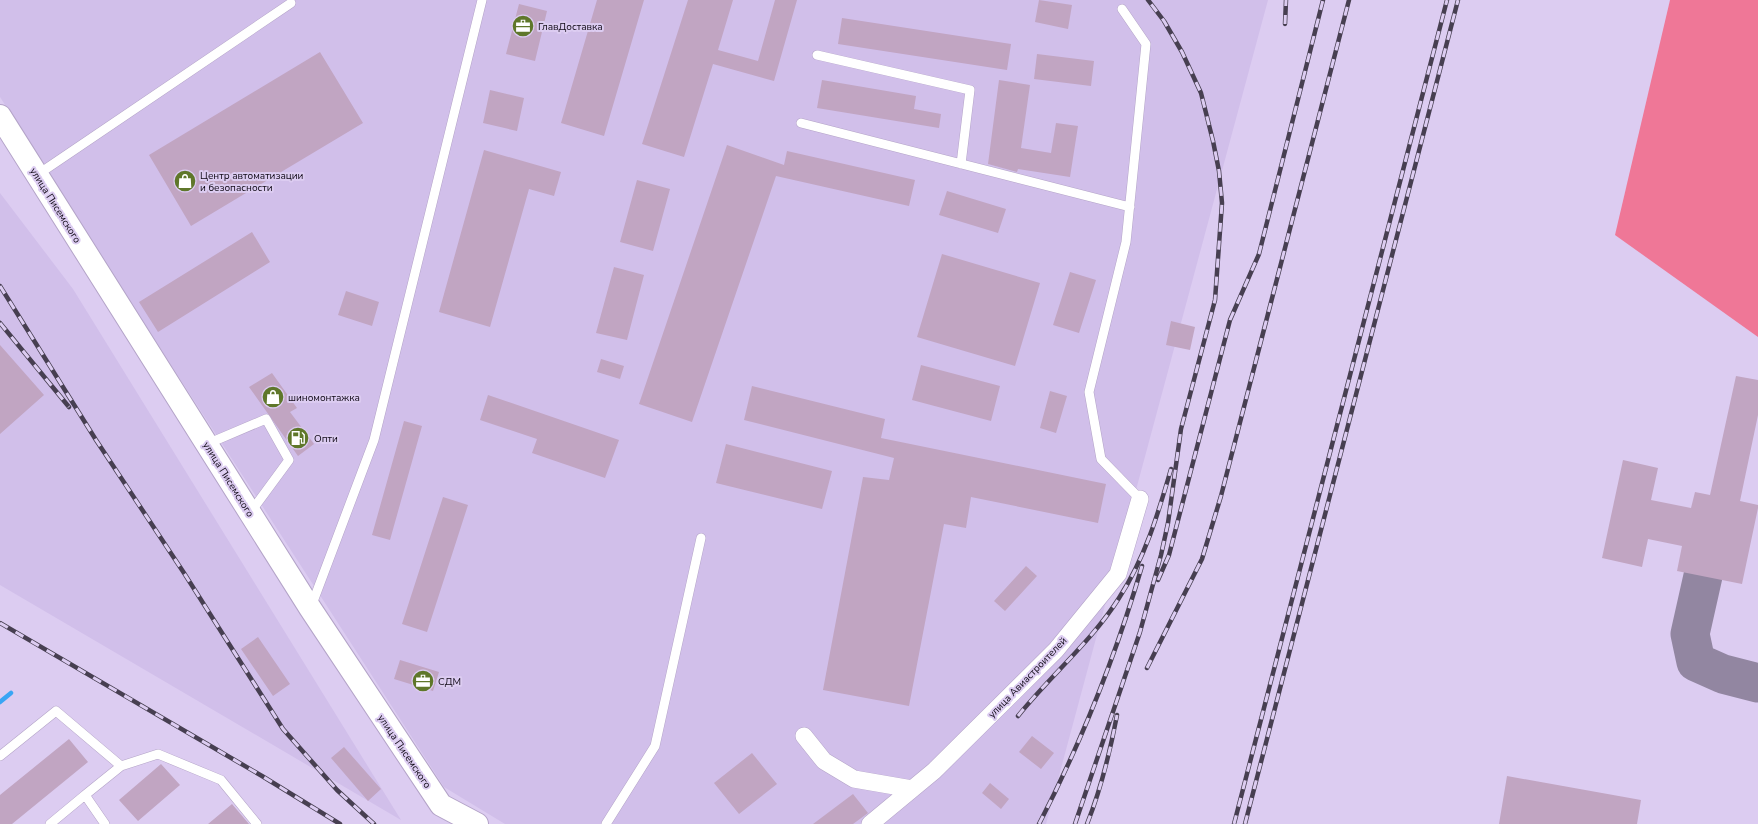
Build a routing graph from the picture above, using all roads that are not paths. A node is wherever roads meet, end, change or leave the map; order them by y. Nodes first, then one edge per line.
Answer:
1 (482, 0) edge
2 (291, 3) dead end
3 (1122, 9) dead end
4 (817, 55) dead end
5 (0, 116) edge
6 (801, 123) dead end
7 (961, 164) junction
8 (37, 175) junction
9 (1130, 207) junction
10 (207, 444) junction
11 (1140, 499) joint
12 (250, 513) junction
13 (701, 538) dead end
14 (310, 608) junction
15 (804, 736) dead end
16 (0, 756) edge
17 (121, 766) junction
18 (912, 789) junction
19 (85, 795) junction
20 (50, 824) edge
21 (105, 824) edge
22 (257, 824) edge
23 (477, 824) edge
24 (606, 824) edge
25 (870, 824) edge

1 - 14 lane
2 - 8 lane
3 - 9 lane
4 - 7 lane
5 - 8 street, улица Писемского
6 - 7 lane
7 - 9 lane
8 - 10 street, улица Писемского
9 - 11 lane
10 - 12 street, улица Писемского
10 - 12 lane
11 - 18 street, улица Авиастроителей
12 - 14 street, улица Писемского
13 - 24 lane
14 - 23 street, улица Писемского
15 - 18 street
16 - 17 lane
17 - 19 lane
17 - 22 lane
18 - 25 street, улица Авиастроителей
19 - 20 lane
19 - 21 lane

